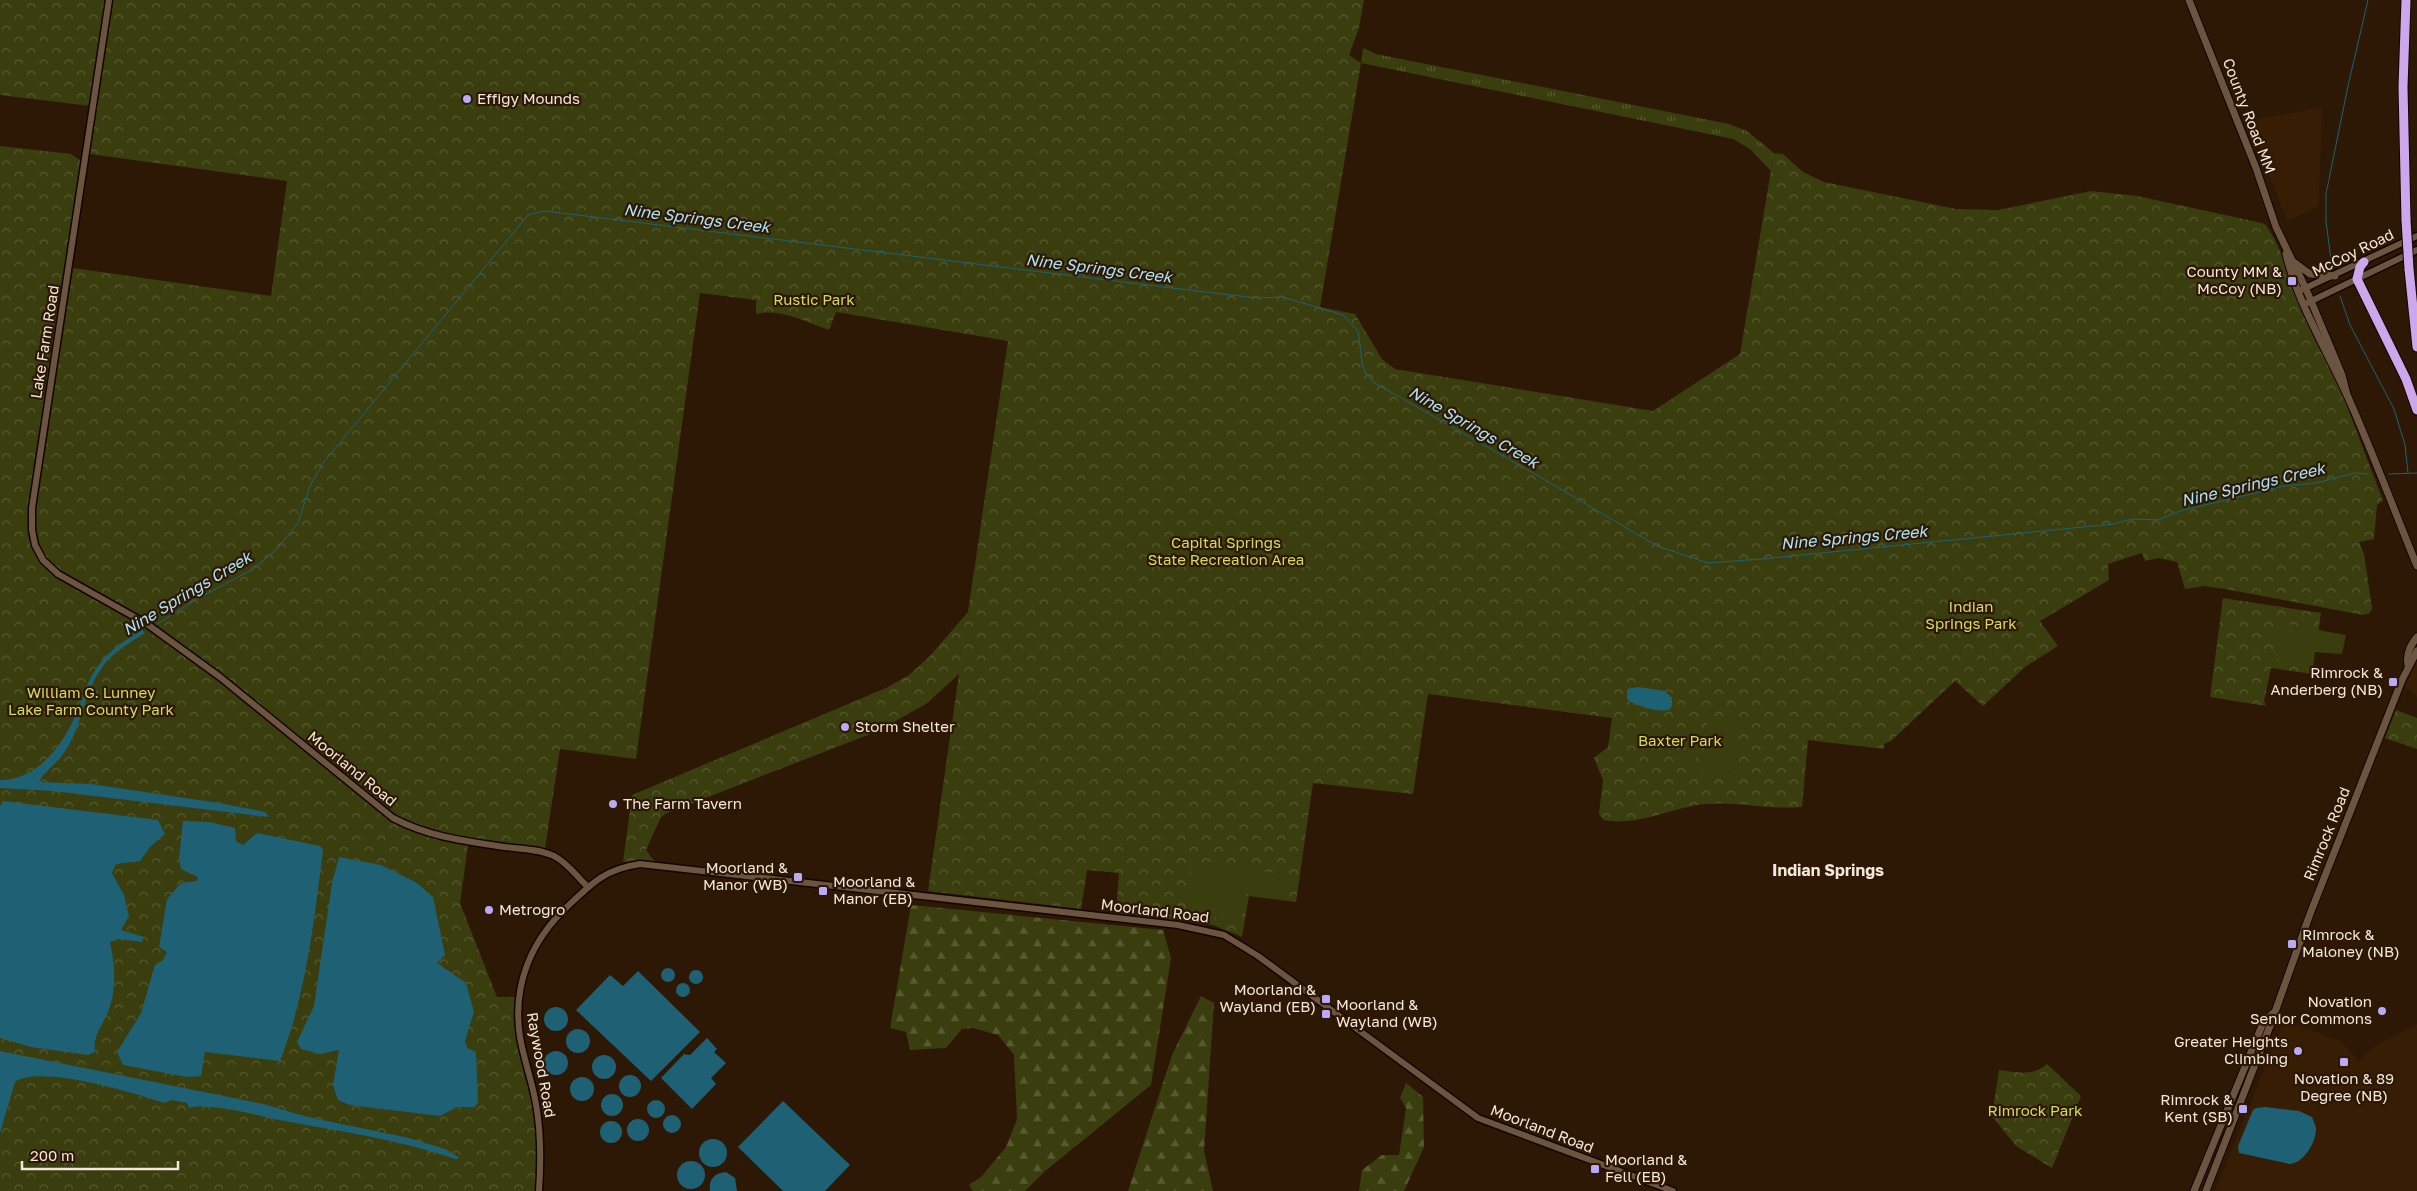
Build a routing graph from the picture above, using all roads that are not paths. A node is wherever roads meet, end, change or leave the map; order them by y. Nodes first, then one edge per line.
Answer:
1 (109, 0) edge
2 (2189, 0) edge
3 (2406, 0) edge
4 (2417, 236) edge
5 (2283, 242) junction
6 (2417, 250) edge
7 (2364, 262) junction
8 (2295, 264) junction
9 (2335, 276) junction
10 (2357, 279) junction
11 (2303, 290) junction
12 (2308, 303) junction
13 (2417, 347) edge
14 (2417, 410) edge
15 (2417, 566) edge
16 (151, 627) joint
17 (2417, 637) edge
18 (2417, 651) edge
19 (2408, 665) junction
20 (622, 867) joint
21 (588, 888) junction
22 (2273, 1013) junction
23 (539, 1191) edge
24 (1673, 1191) edge
25 (2194, 1191) edge
26 (2206, 1191) edge

1 - 16 street, Lake Farm Road
2 - 5 main road, County Road MM
3 - 13 highway, bridge
4 - 7 street, McCoy Road
5 - 8 main road, County Road MM
5 - 11 main road, County Road MM
6 - 10 street, McCoy Road
7 - 9 street, McCoy Road
7 - 10 highway
8 - 9 main road
8 - 11 main road, County Road MM
9 - 11 street, McCoy Road
10 - 12 street, McCoy Road
10 - 14 highway
11 - 12 main road, County Road MM
12 - 15 main road, County Road MM
16 - 21 street, Moorland Road
17 - 19 main road, Rimrock Road
18 - 19 main road, Rimrock Road
19 - 22 main road, Rimrock Road
20 - 21 street, Raywood Road
20 - 24 street, Moorland Road
21 - 23 street, Raywood Road
22 - 25 main road, Rimrock Road
22 - 26 main road, Rimrock Road

